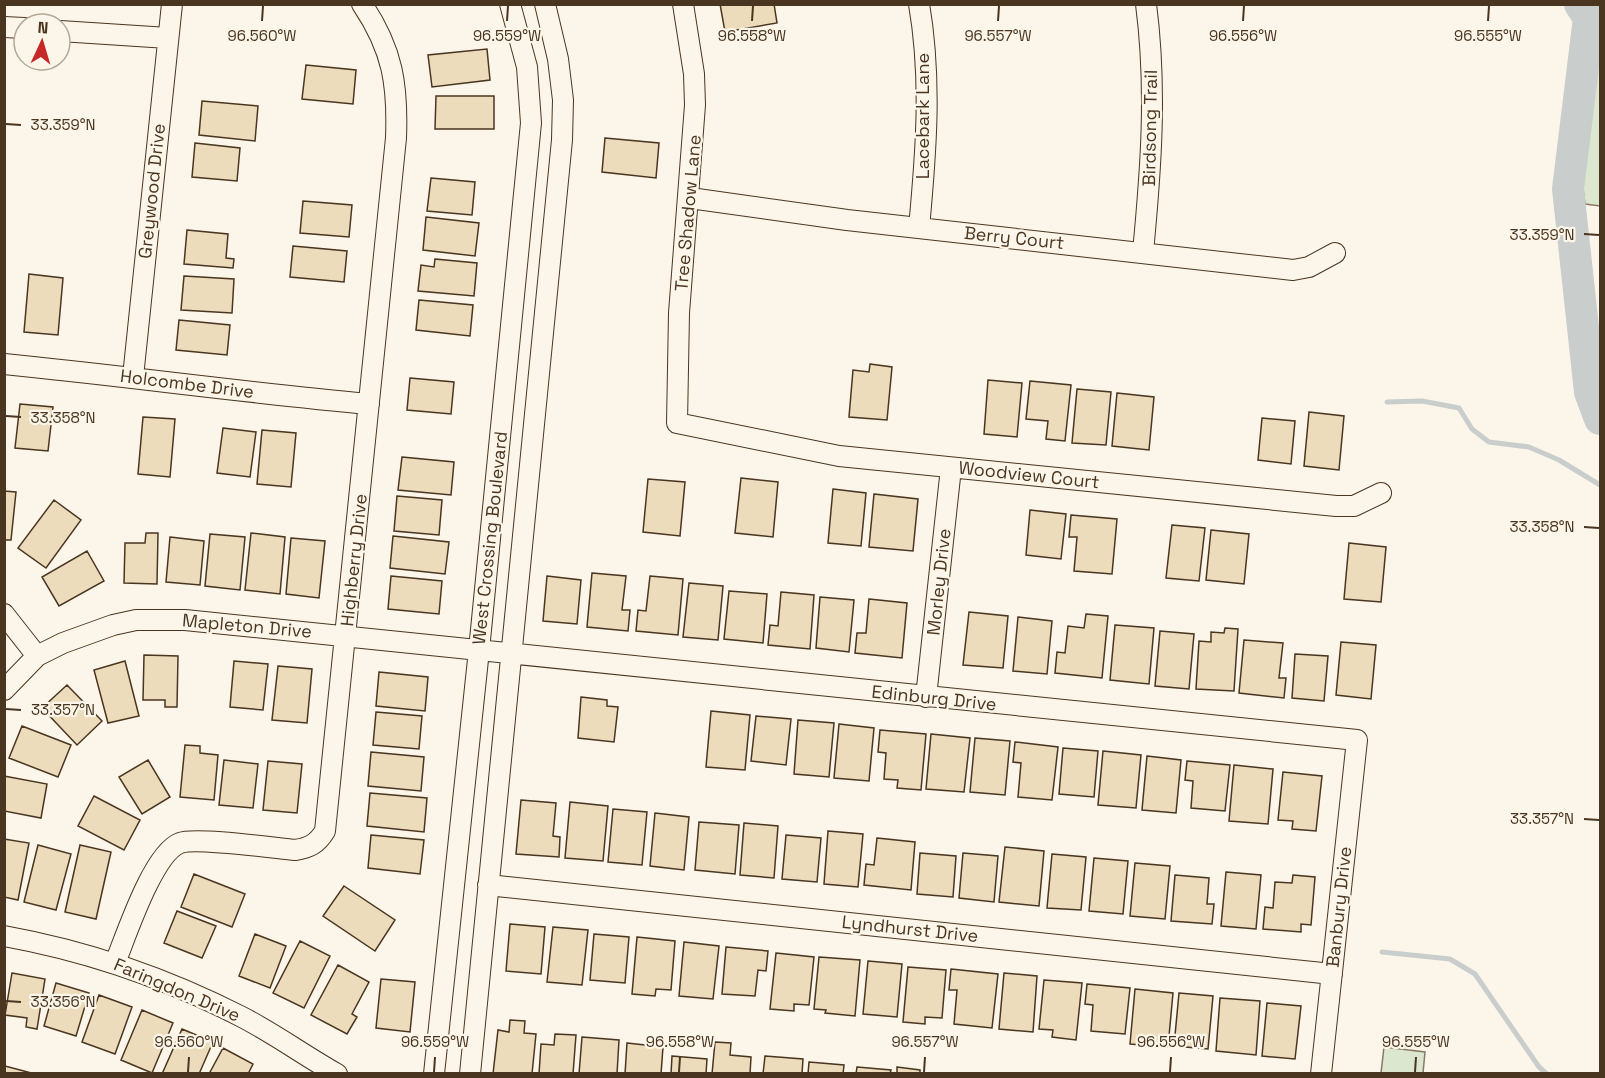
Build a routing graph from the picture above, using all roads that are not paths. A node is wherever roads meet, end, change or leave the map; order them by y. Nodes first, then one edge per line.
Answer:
1 (172, 4) edge
2 (362, 4) edge
3 (510, 4) edge
4 (545, 4) edge
5 (683, 4) edge
6 (919, 4) edge
7 (1146, 4) edge
8 (72, 32) edge
9 (168, 38) junction
10 (690, 198) junction
11 (919, 228) junction
12 (1143, 252) junction
13 (1335, 253) dead end
14 (4, 364) edge
15 (133, 377) junction
16 (369, 404) junction
17 (677, 423) joint
18 (951, 468) junction
19 (1381, 493) dead end
20 (4, 614) edge
21 (346, 635) junction
22 (479, 650) junction
23 (510, 654) junction
24 (37, 657) junction
25 (4, 690) edge
26 (926, 697) junction
27 (1357, 740) joint
28 (488, 885) junction
29 (4, 936) edge
30 (115, 963) junction
31 (1332, 974) junction
32 (337, 1074) edge
33 (434, 1074) edge
34 (470, 1074) edge
35 (1321, 1074) edge

1 - 9 street, Greywood Drive
2 - 16 street, Highberry Drive
3 - 22 street, West Crossing Boulevard
4 - 23 street, West Crossing Boulevard
5 - 10 street, Tree Shadow Lane
6 - 11 street, Lacebark Lane
7 - 12 street, Birdsong Trail
8 - 9 street
9 - 15 street, Greywood Drive
10 - 11 street, Berry Court
10 - 17 street, Tree Shadow Lane
11 - 12 street, Berry Court
12 - 13 street, Berry Court
14 - 15 street, Holcombe Drive
15 - 16 street, Holcombe Drive
16 - 21 street, Highberry Drive
17 - 18 street, Woodview Court
18 - 19 street, Woodview Court
18 - 26 street, Morley Drive
20 - 24 street
21 - 22 street, Mapleton Drive
21 - 24 street, Mapleton Drive
21 - 30 street, Highberry Drive
22 - 23 street, Mapleton Drive
22 - 33 street, West Crossing Boulevard
23 - 26 street, Edinburg Drive
23 - 28 street, West Crossing Boulevard
24 - 25 street, Mapleton Drive
26 - 27 street, Edinburg Drive
27 - 31 street, Banbury Drive
28 - 31 street, Lyndhurst Drive
28 - 34 street, West Crossing Boulevard
29 - 30 street, Faringdon Drive
30 - 32 street, Faringdon Drive
31 - 35 street, Banbury Drive

